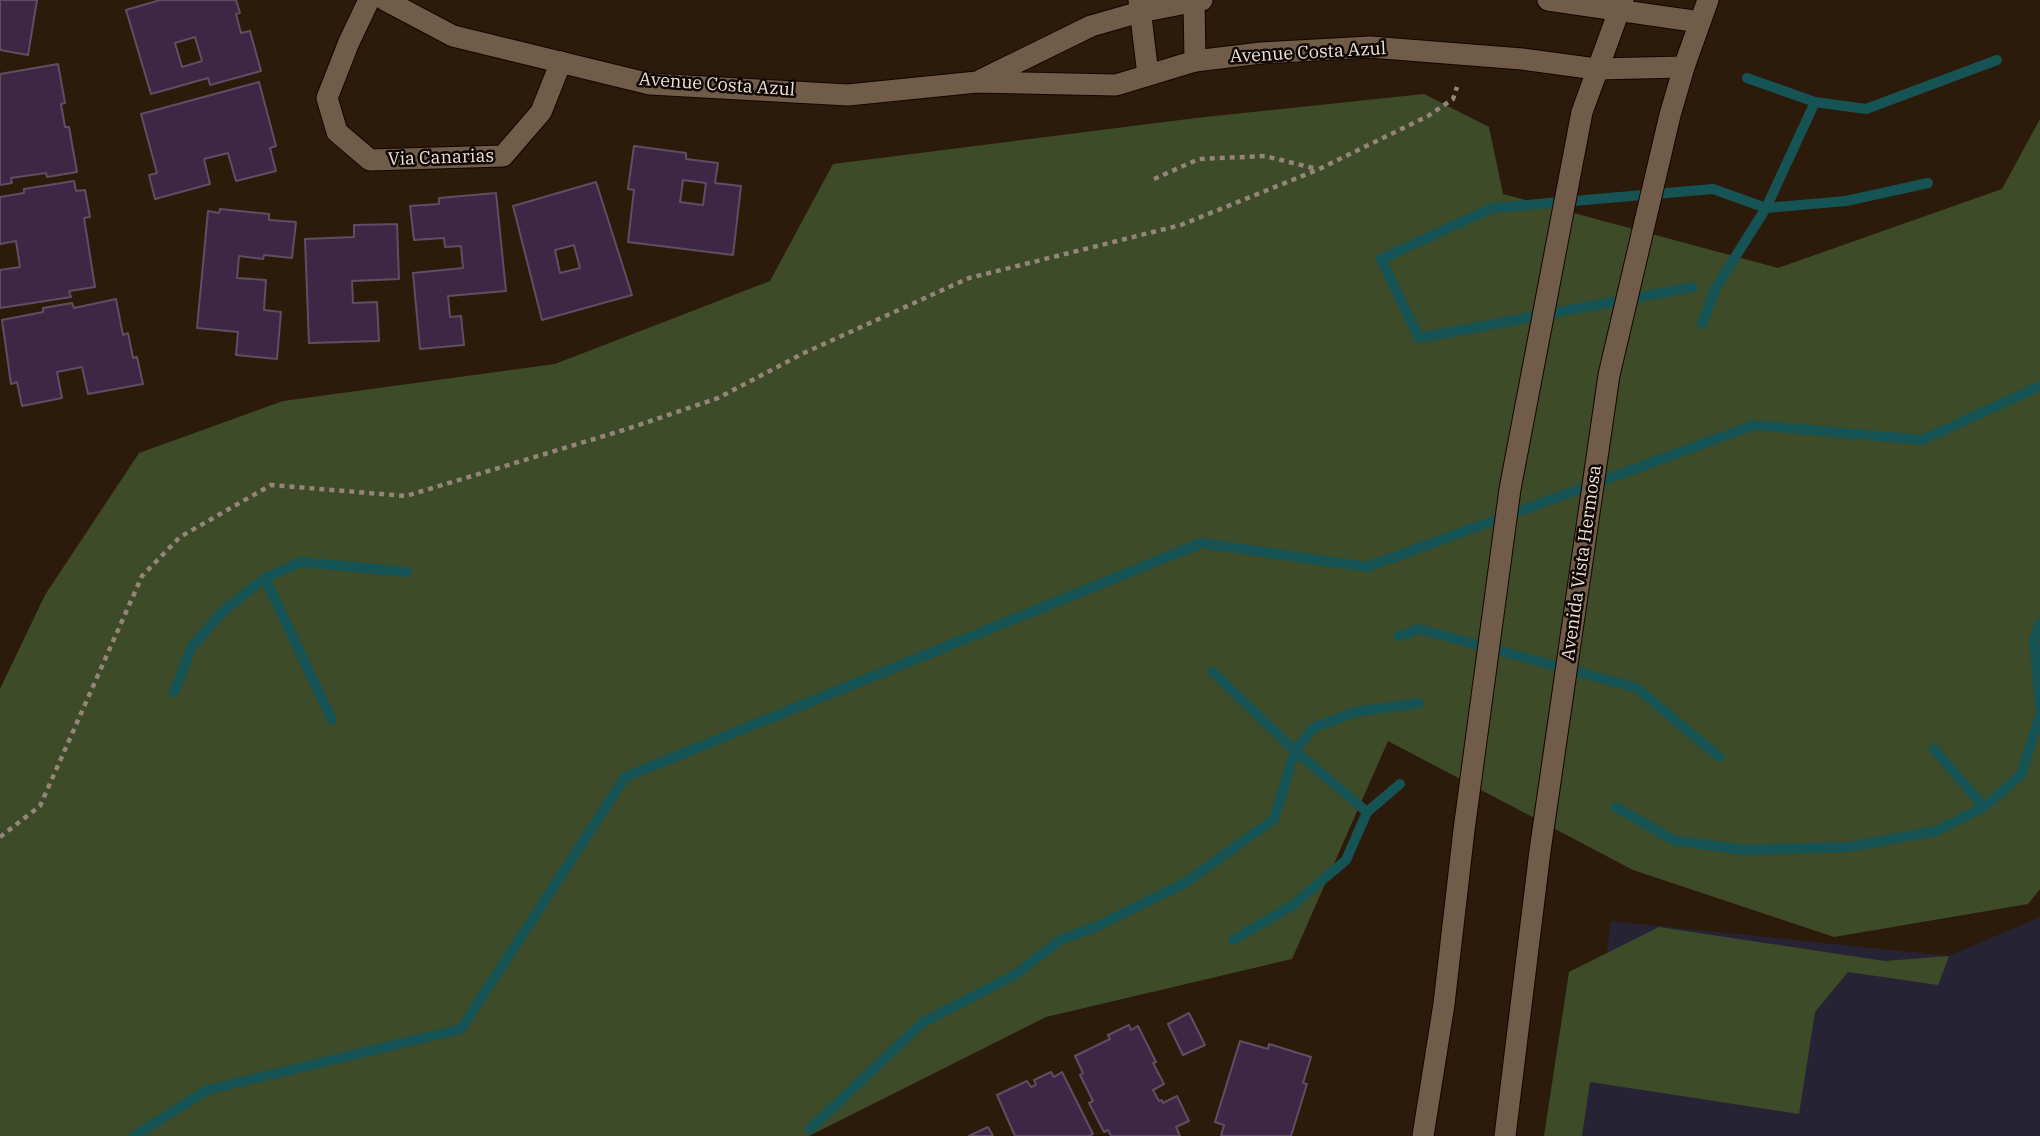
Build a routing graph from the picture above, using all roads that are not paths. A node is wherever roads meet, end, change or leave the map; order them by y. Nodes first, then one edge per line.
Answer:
1 (369, 0) edge
2 (385, 0) edge
3 (1548, 0) edge
4 (1708, 0) edge
5 (1197, 1) edge
6 (1621, 5) edge
7 (1140, 6) edge
8 (1700, 22) junction
9 (1195, 61) junction
10 (561, 62) junction
11 (1684, 67) junction
12 (1596, 69) junction
13 (1148, 75) junction
14 (977, 82) junction
15 (1423, 1136) edge
16 (1505, 1136) edge

1 - 10 main road, Via Canarias
2 - 10 main road, Avenue Costa Azul
3 - 6 main road
4 - 8 main road, Avenida Vista Hermosa
5 - 7 main road, Avenue Costa Azul
5 - 9 main road
6 - 8 main road
6 - 12 main road
7 - 13 main road
7 - 14 main road, Avenue Costa Azul
8 - 11 main road, Avenida Vista Hermosa
9 - 12 main road, Avenue Costa Azul
9 - 13 main road, Avenue Costa Azul
10 - 14 main road, Avenue Costa Azul
11 - 12 main road, Avenue Costa Azul
11 - 16 main road, Avenida Vista Hermosa
12 - 15 main road
13 - 14 main road, Avenue Costa Azul

